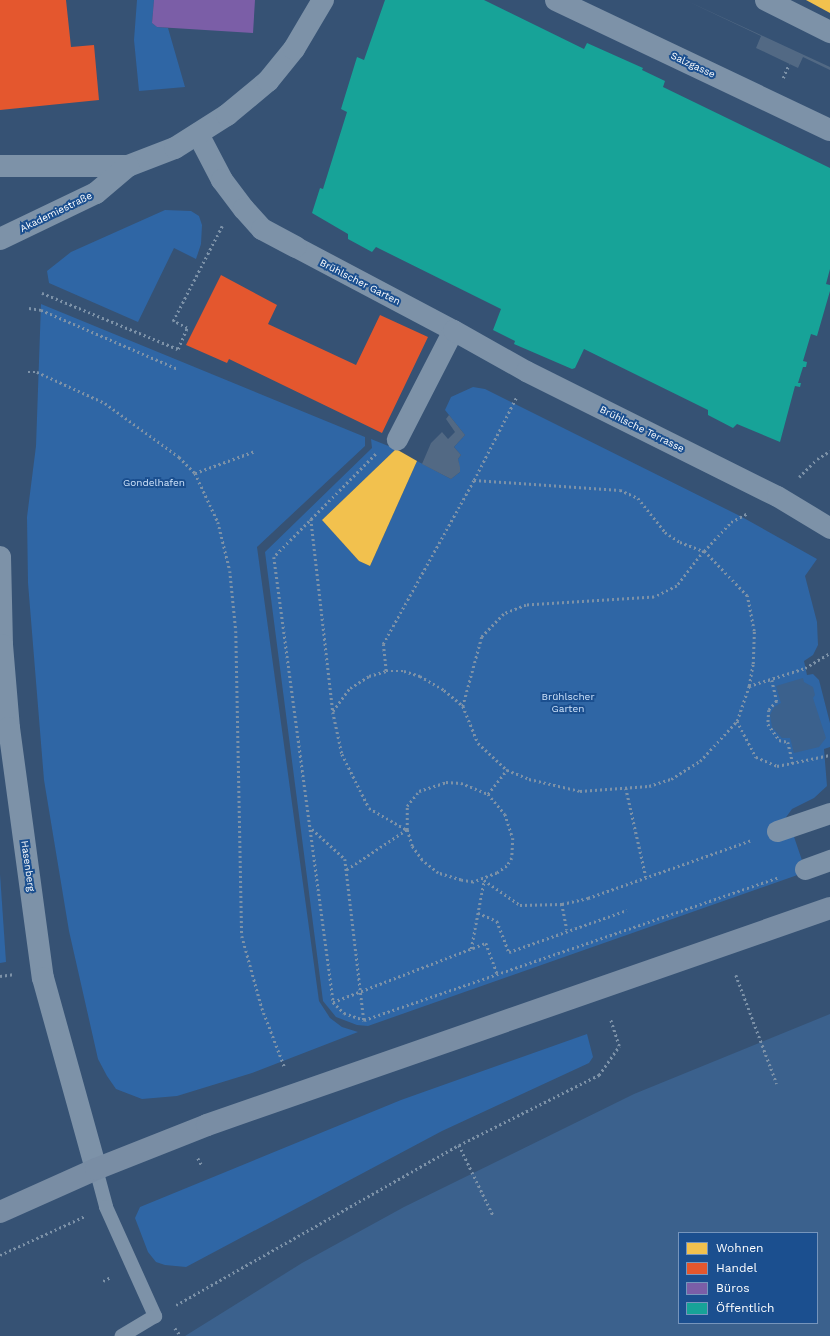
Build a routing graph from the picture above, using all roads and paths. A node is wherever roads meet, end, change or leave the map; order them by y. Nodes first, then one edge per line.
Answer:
1 (323, 0) edge
2 (556, 0) edge
3 (778, 3) edge
4 (830, 32) edge
5 (830, 130) edge
6 (198, 134) junction
7 (0, 166) edge
8 (128, 166) junction
9 (222, 226) dead end
10 (0, 239) edge
11 (296, 247) joint
12 (42, 293) dead end
13 (29, 308) dead end
14 (453, 330) junction
15 (178, 369) dead end
16 (28, 372) dead end
17 (514, 403) dead end
18 (397, 439) joint
19 (255, 452) dead end
20 (830, 452) edge
21 (814, 464) dead end
22 (195, 473) junction
23 (474, 480) junction
24 (311, 519) junction
25 (731, 522) dead end
26 (830, 528) edge
27 (704, 551) junction
28 (0, 558) edge
29 (830, 653) edge
30 (386, 671) junction
31 (772, 680) junction
32 (749, 686) junction
33 (463, 706) junction
34 (333, 712) junction
35 (737, 720) junction
36 (830, 755) edge
37 (793, 763) junction
38 (507, 770) junction
39 (626, 788) junction
40 (488, 794) junction
41 (830, 813) edge
42 (312, 829) junction
43 (407, 830) junction
44 (777, 831) joint
45 (830, 860) edge
46 (805, 869) joint
47 (345, 871) junction
48 (646, 877) junction
49 (484, 880) junction
50 (562, 904) junction
51 (830, 908) edge
52 (627, 910) dead end
53 (478, 913) junction
54 (567, 930) junction
55 (471, 949) junction
56 (18, 974) dead end
57 (497, 974) junction
58 (736, 975) dead end
59 (0, 976) edge
60 (361, 991) junction
61 (333, 1002) junction
62 (610, 1018) dead end
63 (364, 1020) junction
64 (285, 1068) dead end
65 (777, 1084) dead end
66 (459, 1146) junction
67 (96, 1169) junction
68 (106, 1207) junction
69 (0, 1212) edge
70 (493, 1215) dead end
71 (0, 1255) edge
72 (155, 1316) junction
73 (122, 1336) edge

1 - 6 street, Akademiestraße
2 - 5 street, Salzgasse
3 - 4 street
6 - 8 street, Akademiestraße
6 - 11 street, Brühlscher Garten
7 - 8 street, Akademiestraße
8 - 10 street, Akademiestraße
9 - 12 path
11 - 14 street, Brühlscher Garten
13 - 15 path
14 - 18 street
14 - 26 street, Brühlsche Terrasse
16 - 22 path
17 - 23 path
18 - 24 path
19 - 22 path
20 - 21 path
22 - 64 path
23 - 27 path
23 - 30 path
24 - 34 path
24 - 42 path
25 - 27 path
27 - 32 path
27 - 33 path
28 - 67 street, Hasenberg
29 - 31 path
30 - 33 path
30 - 34 path
31 - 32 path
31 - 37 path
32 - 35 path
33 - 38 path
34 - 43 path
35 - 37 path
35 - 39 path
36 - 37 path
38 - 39 path
38 - 40 path
39 - 48 path
40 - 43 path
40 - 49 path
41 - 44 street
42 - 47 path
42 - 61 path
43 - 47 path
43 - 49 path
44 - 48 path
45 - 46 street
46 - 57 path
47 - 60 path
48 - 50 path
49 - 50 path
49 - 53 path
50 - 54 path
51 - 67 main road
52 - 54 path
53 - 54 path
53 - 55 path
55 - 57 path
55 - 60 path
56 - 59 path
57 - 63 path
58 - 65 path
60 - 61 path
60 - 63 path
61 - 63 path
62 - 66 path
66 - 70 path
66 - 72 path
67 - 68 lane
67 - 69 main road
68 - 71 path
68 - 72 lane
72 - 73 lane

